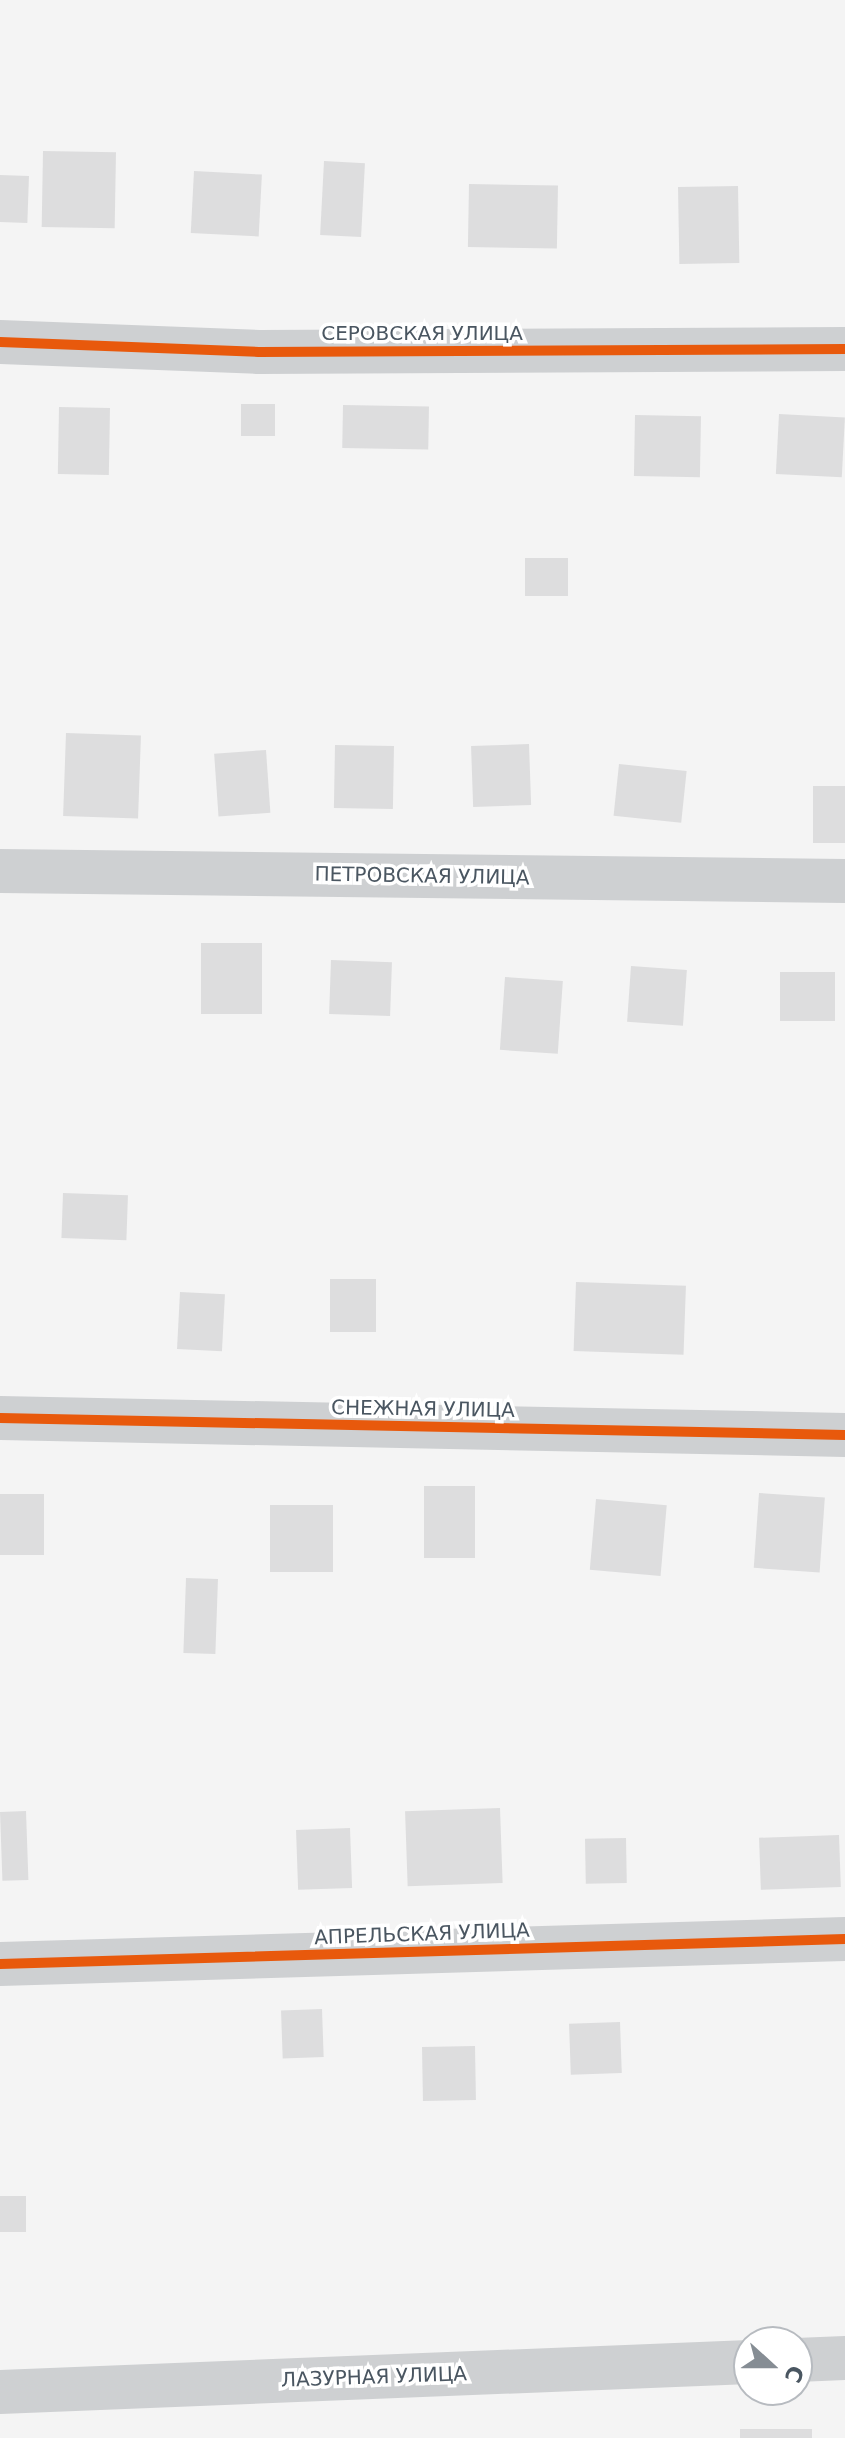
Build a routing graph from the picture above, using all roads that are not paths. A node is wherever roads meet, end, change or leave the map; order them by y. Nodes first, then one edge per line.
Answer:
1 (0, 342) edge
2 (845, 349) edge
3 (0, 871) edge
4 (845, 881) edge
5 (0, 1418) edge
6 (845, 1435) edge
7 (845, 1939) edge
8 (0, 1964) edge
9 (845, 2358) edge
10 (813, 2359) edge
11 (733, 2363) edge
12 (0, 2392) edge

1 - 2 street, СЕРОВСКАЯ УЛИЦА
3 - 4 street, ПЕТРОВСКАЯ УЛИЦА
5 - 6 street, СНЕЖНАЯ УЛИЦА
7 - 8 street, АПРЕЛЬСКАЯ УЛИЦА
9 - 10 street
11 - 12 street, ЛАЗУРНАЯ УЛИЦА

